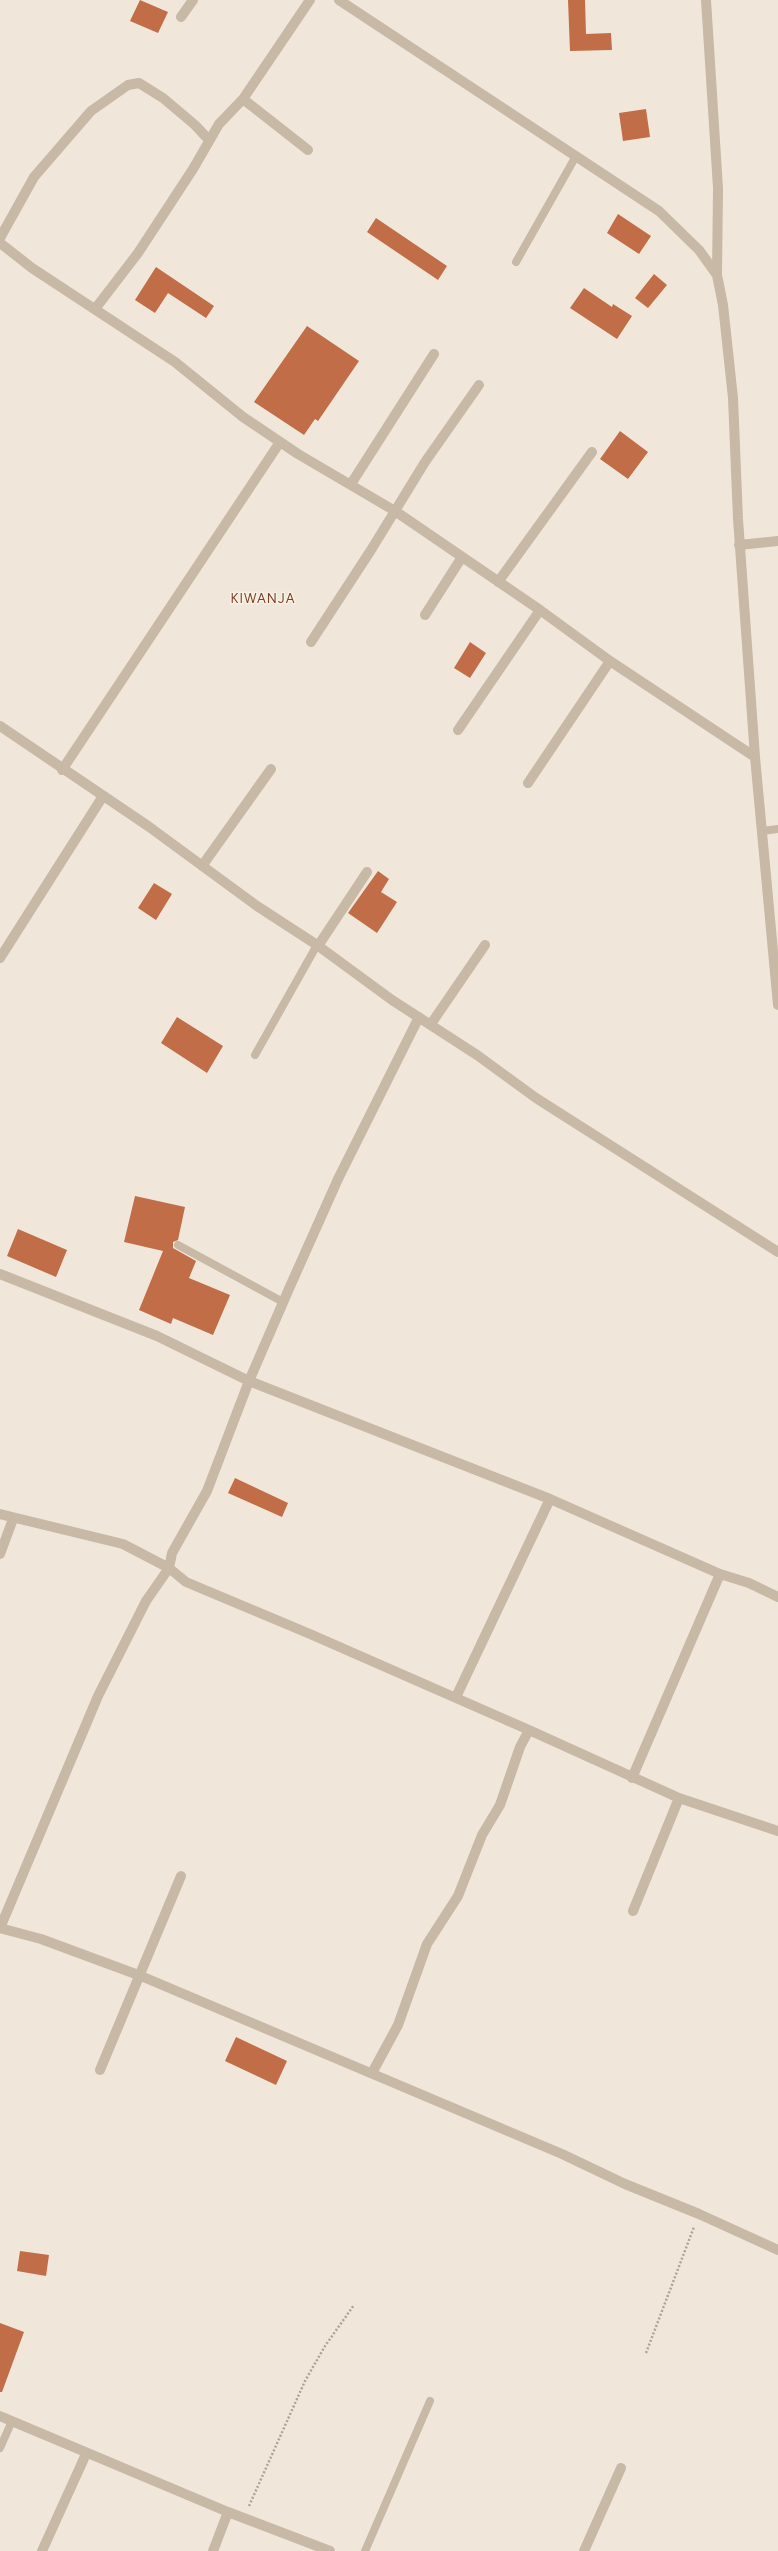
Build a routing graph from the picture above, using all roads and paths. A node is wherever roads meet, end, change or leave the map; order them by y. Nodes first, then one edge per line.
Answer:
1 (193, 0) edge
2 (310, 0) edge
3 (339, 0) edge
4 (706, 0) edge
5 (181, 17) dead end
6 (243, 99) junction
7 (209, 140) junction
8 (308, 150) dead end
9 (576, 156) junction
10 (0, 238) edge
11 (0, 243) edge
12 (516, 262) dead end
13 (717, 275) junction
14 (95, 308) junction
15 (434, 354) dead end
16 (479, 385) dead end
17 (280, 442) junction
18 (592, 452) dead end
19 (351, 484) junction
20 (395, 511) junction
21 (778, 541) edge
22 (739, 545) junction
23 (462, 557) junction
24 (498, 582) junction
25 (540, 610) junction
26 (425, 614) dead end
27 (311, 642) dead end
28 (610, 661) junction
29 (0, 726) edge
30 (458, 730) dead end
31 (755, 757) junction
32 (271, 769) dead end
33 (62, 770) junction
34 (528, 784) dead end
35 (103, 796) junction
36 (778, 829) edge
37 (762, 831) junction
38 (202, 866) junction
39 (367, 872) dead end
40 (318, 945) junction
41 (485, 945) dead end
42 (0, 958) edge
43 (778, 1005) edge
44 (419, 1017) junction
45 (431, 1024) junction
46 (255, 1055) dead end
47 (178, 1245) dead end
48 (778, 1252) edge
49 (0, 1274) edge
50 (283, 1302) junction
51 (250, 1381) junction
52 (550, 1499) junction
53 (0, 1514) edge
54 (13, 1519) junction
55 (0, 1554) edge
56 (169, 1568) junction
57 (720, 1574) junction
58 (778, 1597) edge
59 (456, 1697) junction
60 (529, 1730) junction
61 (632, 1778) junction
62 (679, 1798) junction
63 (778, 1831) edge
64 (181, 1876) dead end
65 (633, 1911) dead end
66 (0, 1928) edge
67 (141, 1976) junction
68 (100, 2070) dead end
69 (372, 2073) junction
70 (699, 2214) junction
71 (778, 2250) edge
72 (354, 2305) dead end
73 (646, 2353) dead end
74 (430, 2402) dead end
75 (0, 2416) edge
76 (12, 2421) junction
77 (0, 2448) edge
78 (86, 2454) junction
79 (621, 2468) dead end
80 (228, 2512) junction
81 (244, 2518) junction
82 (42, 2551) edge
83 (213, 2551) edge
84 (330, 2551) edge
85 (366, 2551) edge
86 (584, 2551) edge

1 - 5 street
2 - 6 street
3 - 9 street
4 - 13 street
6 - 7 street
6 - 8 street
7 - 10 street
7 - 14 street
9 - 12 lane
9 - 13 street
11 - 14 street
13 - 22 street
14 - 17 street
15 - 19 street
16 - 20 street
17 - 19 street
17 - 33 street
18 - 24 street
19 - 20 street
20 - 23 street
20 - 27 street
21 - 22 street
22 - 31 street
23 - 24 street
23 - 26 street
24 - 25 street
25 - 28 street
25 - 30 street
28 - 31 street
28 - 34 street
29 - 33 street
31 - 37 street
32 - 38 street
33 - 35 street
35 - 38 street
35 - 42 street
36 - 37 lane
37 - 43 street
38 - 40 street
39 - 40 street
40 - 44 street
40 - 46 lane
41 - 45 street
44 - 45 street
44 - 50 street
45 - 48 street
47 - 50 lane
49 - 51 street
50 - 51 street
51 - 52 street
51 - 56 street
52 - 57 street
52 - 59 street
53 - 54 street
54 - 55 street
54 - 56 street
56 - 59 street
56 - 66 street
57 - 58 street
57 - 61 street
59 - 60 street
60 - 61 street
60 - 69 street
61 - 62 street
62 - 63 street
62 - 65 street
64 - 67 street
66 - 67 street
67 - 68 street
67 - 69 street
69 - 70 street
70 - 71 street
70 - 73 path
72 - 81 path
74 - 85 lane
75 - 76 street
76 - 77 lane
76 - 78 street
78 - 80 street
78 - 82 street
79 - 86 street
80 - 81 street
80 - 83 street
81 - 84 street

